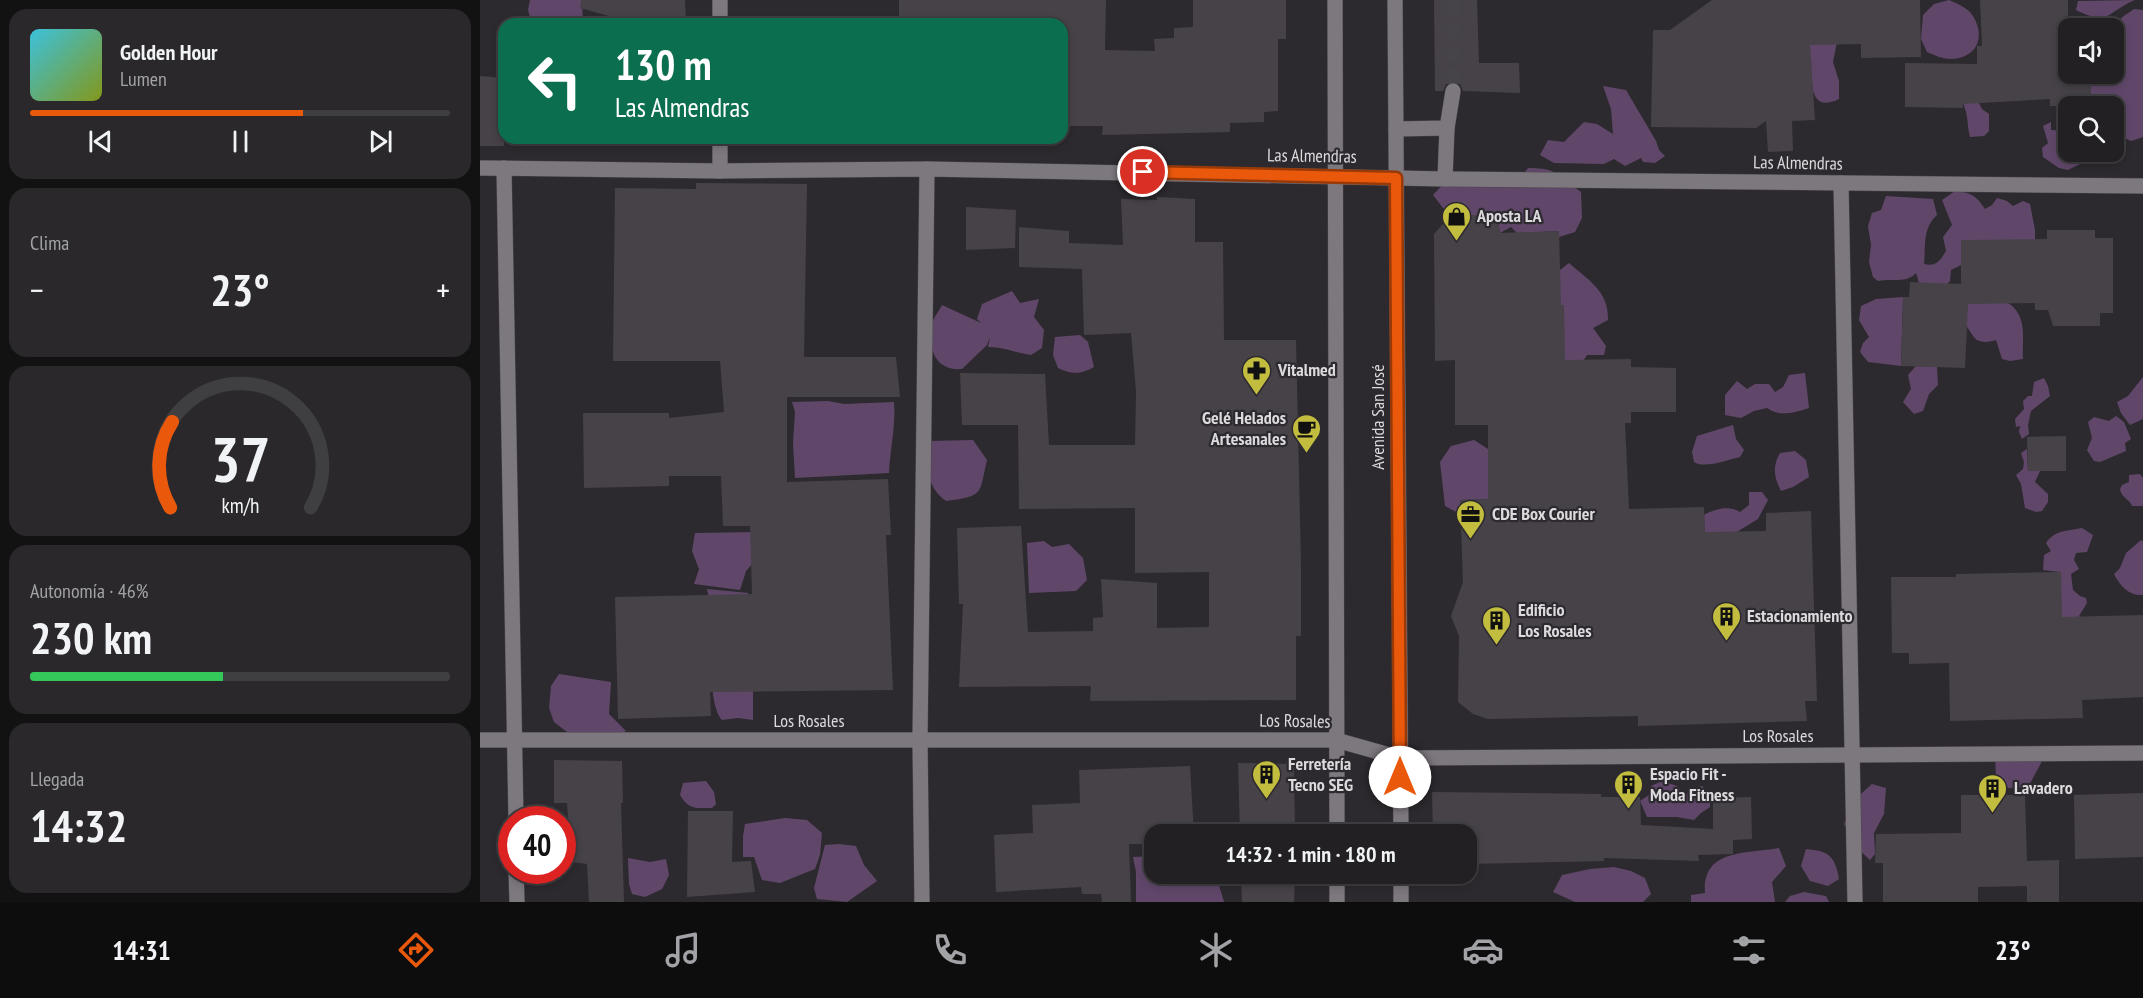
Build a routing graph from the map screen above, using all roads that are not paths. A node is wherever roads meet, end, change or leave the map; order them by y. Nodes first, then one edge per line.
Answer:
1 (720, 0) edge
2 (1335, 0) edge
3 (1395, 0) edge
4 (720, 18) edge
5 (1453, 91) tunnel mouth
6 (1447, 128) junction
7 (1396, 129) junction
8 (720, 144) edge
9 (480, 168) edge
10 (504, 168) junction
11 (927, 169) junction
12 (720, 171) junction
13 (1334, 176) junction
14 (1396, 178) junction
15 (1445, 179) junction
16 (1841, 183) junction
17 (2143, 186) edge
18 (480, 740) edge
19 (516, 740) junction
20 (920, 740) junction
21 (1336, 740) junction
22 (2143, 753) edge
23 (1854, 755) junction
24 (1400, 758) junction
25 (516, 806) edge
26 (1337, 824) edge
27 (1401, 824) edge
28 (516, 884) edge
29 (1337, 884) edge
30 (1401, 884) edge
31 (516, 902) edge
32 (921, 902) edge
33 (1337, 902) edge
34 (1401, 902) edge
35 (1856, 902) edge

1 - 4 street
2 - 13 street
3 - 7 street, Avenida San José
5 - 6 street
6 - 7 street
6 - 15 street
7 - 14 street, Avenida San José
8 - 12 street
9 - 10 street, Las Almendras
10 - 12 street, Las Almendras
10 - 19 street
11 - 12 street, Las Almendras
11 - 13 street, Las Almendras
11 - 20 street
13 - 14 street, Las Almendras
13 - 21 street
14 - 15 street, Las Almendras
14 - 24 street, Avenida San José
15 - 16 street, Las Almendras
16 - 17 street, Las Almendras
16 - 23 street
18 - 19 street, Los Rosales
19 - 20 street, Los Rosales
19 - 25 street
20 - 21 street, Los Rosales
20 - 32 street
21 - 24 street, Los Rosales
21 - 26 street
22 - 23 street, Los Rosales
23 - 24 street, Los Rosales
23 - 35 street
24 - 27 street, Avenida San José
28 - 31 street
29 - 33 street
30 - 34 street

